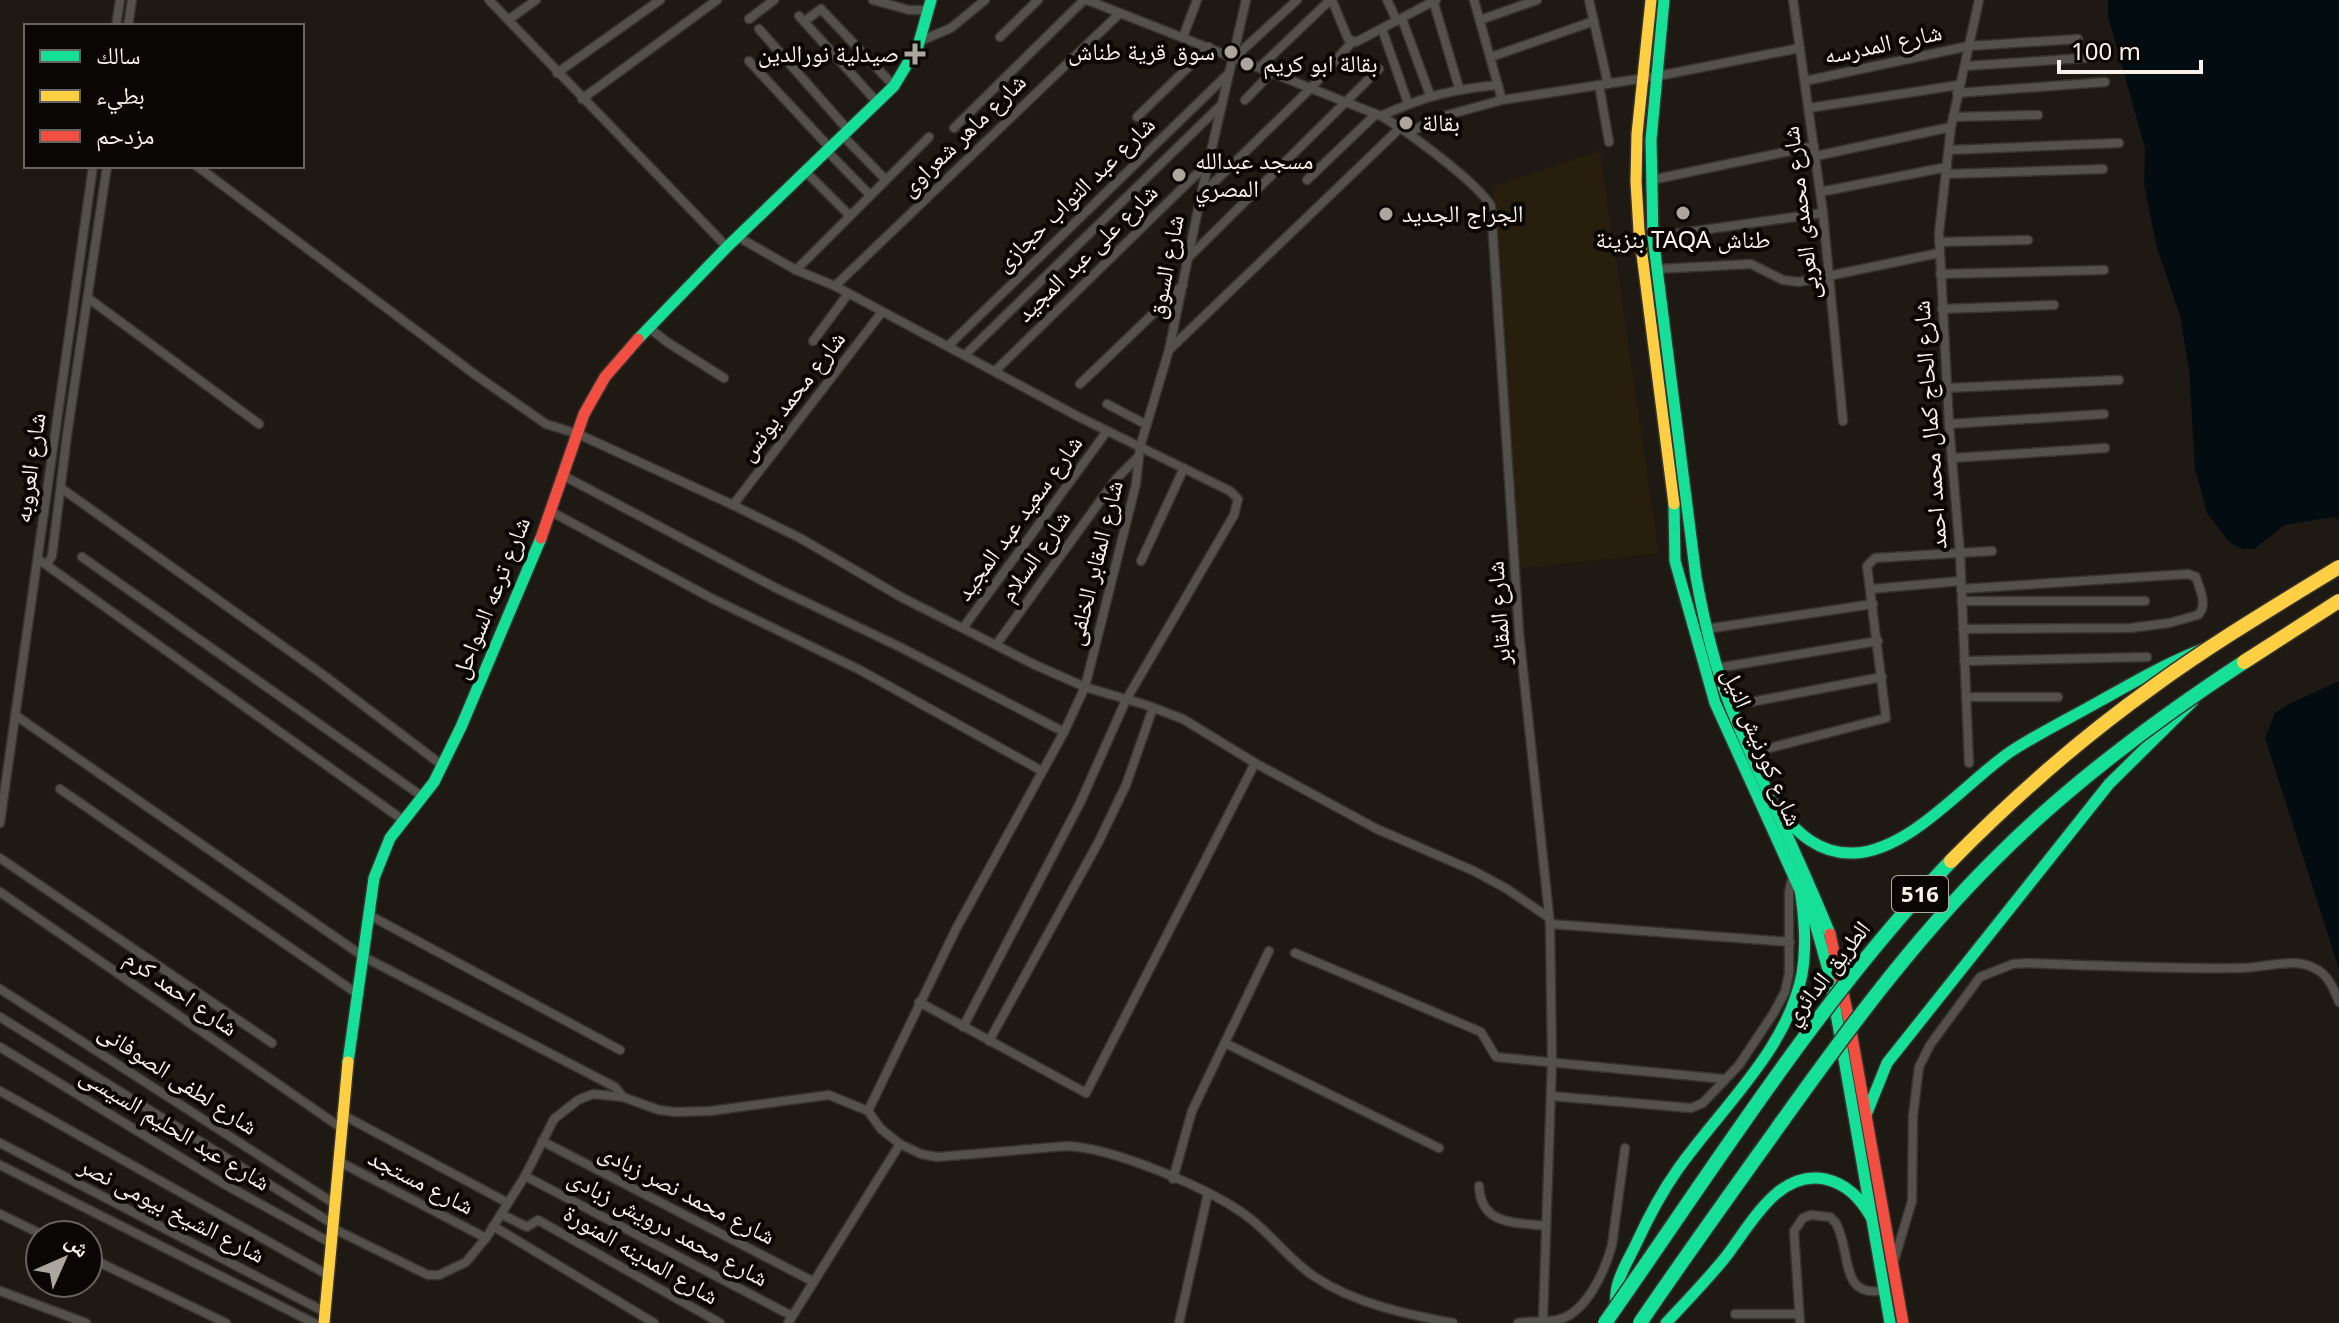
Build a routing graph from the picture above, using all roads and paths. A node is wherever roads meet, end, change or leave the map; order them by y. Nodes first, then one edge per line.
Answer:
1 (120, 0) edge
2 (132, 0) edge
3 (536, 0) edge
4 (660, 0) edge
5 (717, 0) edge
6 (774, 0) edge
7 (873, 0) edge
8 (985, 0) edge
9 (1038, 0) edge
10 (1085, 0) edge
11 (1197, 0) edge
12 (1254, 0) edge
13 (1297, 0) edge
14 (1331, 0) edge
15 (1387, 0) edge
16 (1434, 0) edge
17 (1474, 0) edge
18 (1537, 0) edge
19 (1589, 0) edge
20 (1651, 0) edge
21 (1664, 0) edge
22 (1793, 0) edge
23 (1979, 0) edge
24 (494, 2) edge
25 (1101, 2) edge
26 (1245, 3) edge
27 (930, 5) edge
28 (1120, 13) junction
29 (749, 19) dead end
30 (508, 20) junction
31 (1399, 20) junction
32 (1480, 20) junction
33 (1594, 21) junction
34 (116, 24) edge
35 (128, 24) edge
36 (759, 29) dead end
37 (1382, 29) junction
38 (1000, 37) dead end
39 (1183, 37) junction
40 (1350, 39) junction
41 (2078, 39) dead end
42 (923, 40) junction
43 (1969, 46) junction
44 (1209, 47) junction
45 (1800, 48) junction
46 (1234, 56) junction
47 (1491, 57) junction
48 (2085, 58) dead end
49 (749, 61) dead end
50 (1965, 66) junction
51 (1260, 67) junction
52 (1379, 69) dead end
53 (1229, 72) junction
54 (1272, 72) junction
55 (557, 73) junction
56 (1651, 78) junction
57 (1805, 81) junction
58 (2105, 82) dead end
59 (1604, 84) junction
60 (1498, 85) junction
61 (894, 86) junction
62 (1311, 88) junction
63 (1459, 88) junction
64 (1958, 89) junction
65 (1430, 95) junction
66 (582, 99) junction
67 (1245, 100) dead end
68 (1502, 100) junction
69 (877, 102) junction
70 (1346, 102) junction
71 (1222, 103) junction
72 (1408, 103) junction
73 (1809, 108) junction
74 (1378, 115) junction
75 (2038, 115) dead end
76 (1137, 117) dead end
77 (1953, 117) junction
78 (1951, 127) junction
79 (954, 128) dead end
80 (1404, 130) junction
81 (845, 133) junction
82 (929, 137) dead end
83 (1609, 142) dead end
84 (2119, 143) dead end
85 (1814, 146) junction
86 (829, 149) junction
87 (1949, 150) junction
88 (1816, 156) junction
89 (1208, 164) junction
90 (93, 168) edge
91 (107, 168) edge
92 (200, 168) edge
93 (2103, 169) dead end
94 (1947, 171) junction
95 (806, 172) junction
96 (886, 180) junction
97 (1307, 180) dead end
98 (1651, 180) junction
99 (1820, 192) junction
100 (870, 195) junction
101 (1201, 195) junction
102 (1823, 213) junction
103 (850, 216) junction
104 (1653, 237) junction
105 (2028, 240) dead end
106 (732, 242) junction
107 (1939, 242) junction
108 (1939, 253) junction
109 (1188, 258) junction
110 (1657, 269) junction
111 (796, 270) junction
112 (2104, 270) dead end
113 (1940, 274) junction
114 (1829, 277) junction
115 (1184, 284) junction
116 (835, 286) junction
117 (848, 294) junction
118 (88, 298) junction
119 (2054, 305) dead end
120 (1942, 309) junction
121 (882, 312) junction
122 (648, 327) junction
123 (813, 341) dead end
124 (948, 346) junction
125 (1169, 350) junction
126 (965, 355) junction
127 (995, 371) junction
128 (724, 378) dead end
129 (2119, 380) dead end
130 (1080, 384) dead end
131 (1947, 388) junction
132 (1107, 404) dead end
133 (2104, 414) dead end
134 (1843, 421) dead end
135 (259, 424) dead end
136 (1949, 424) junction
137 (1147, 425) junction
138 (56, 431) junction
139 (1107, 431) junction
140 (578, 434) junction
141 (67, 435) junction
142 (2105, 448) dead end
143 (1140, 452) junction
144 (1952, 458) junction
145 (1184, 468) junction
146 (564, 476) junction
147 (61, 488) junction
148 (733, 505) junction
149 (550, 511) junction
150 (1992, 551) dead end
151 (1960, 553) junction
152 (82, 557) dead end
153 (38, 559) junction
154 (1141, 561) dead end
155 (47, 564) junction
156 (2339, 567) edge
157 (1696, 577) junction
158 (1678, 579) junction
159 (1961, 585) junction
160 (1871, 589) junction
161 (1962, 601) junction
162 (2145, 601) dead end
163 (2339, 601) edge
164 (1873, 604) junction
165 (963, 628) junction
166 (1706, 629) junction
167 (1963, 629) junction
168 (1878, 641) junction
169 (2214, 644) junction
170 (996, 645) junction
171 (2147, 657) dead end
172 (1964, 661) junction
173 (1717, 668) junction
174 (1882, 677) junction
175 (2214, 681) junction
176 (1085, 687) junction
177 (1966, 697) junction
178 (2058, 697) dead end
179 (1126, 700) junction
180 (1730, 706) junction
181 (1153, 708) junction
182 (15, 715) junction
183 (1064, 732) junction
184 (1750, 753) junction
185 (1255, 763) junction
186 (1969, 763) dead end
187 (443, 766) junction
188 (1042, 771) junction
189 (60, 789) dead end
190 (423, 797) junction
191 (1775, 806) junction
192 (403, 820) junction
193 (0, 823) edge
194 (0, 858) edge
195 (1793, 872) junction
196 (1800, 888) junction
197 (0, 892) edge
198 (369, 915) junction
199 (1549, 920) junction
200 (1790, 942) junction
201 (1269, 951) dead end
202 (1295, 953) dead end
203 (364, 957) junction
204 (0, 989) edge
205 (359, 995) junction
206 (919, 1002) junction
207 (2339, 1002) edge
208 (0, 1017) edge
209 (963, 1027) junction
210 (989, 1041) junction
211 (272, 1043) dead end
212 (1225, 1043) junction
213 (0, 1047) edge
214 (620, 1050) dead end
215 (1552, 1061) junction
216 (1724, 1079) junction
217 (0, 1091) edge
218 (1551, 1096) junction
219 (623, 1097) junction
220 (868, 1111) junction
221 (1866, 1115) junction
222 (340, 1121) junction
223 (542, 1141) junction
224 (0, 1143) edge
225 (900, 1144) junction
226 (1439, 1148) dead end
227 (1625, 1148) dead end
228 (338, 1161) junction
229 (0, 1165) edge
230 (525, 1176) junction
231 (1173, 1179) junction
232 (1479, 1186) dead end
233 (1208, 1193) junction
234 (508, 1203) junction
235 (335, 1204) junction
236 (0, 1214) edge
237 (501, 1214) junction
238 (1871, 1217) junction
239 (24, 1226) edge
240 (493, 1226) junction
241 (1546, 1226) junction
242 (332, 1232) junction
243 (486, 1238) junction
244 (1893, 1262) junction
245 (104, 1265) edge
246 (328, 1275) junction
247 (814, 1282) junction
248 (1885, 1290) junction
249 (0, 1291) edge
250 (1616, 1307) junction
251 (1735, 1314) dead end
252 (1800, 1318) edge
253 (790, 1319) edge
254 (1543, 1319) junction
255 (324, 1320) edge
256 (1556, 1321) edge
257 (86, 1323) edge
258 (226, 1323) edge
259 (654, 1323) edge
260 (720, 1323) edge
261 (1181, 1323) edge
262 (1453, 1323) edge
263 (1518, 1323) edge
264 (1569, 1323) edge
265 (1605, 1323) edge
266 (1640, 1323) edge
267 (1666, 1323) edge
268 (1890, 1323) edge
269 (1903, 1323) edge

1 - 34 street
2 - 35 street
3 - 30 street
4 - 55 street
5 - 66 street
6 - 29 street
7 - 27 street
8 - 42 street
9 - 38 street
10 - 25 street, شارع المقابر
10 - 79 street
11 - 39 street
12 - 26 street
13 - 46 street
14 - 40 street
14 - 51 street
15 - 31 street
16 - 31 street
16 - 63 street
17 - 32 street
18 - 32 street
19 - 33 street
20 - 56 main road, شارع كورنيش النيل
21 - 56 main road, شارع كورنيش النيل
22 - 45 street, شارع محمدى العربى
23 - 43 street, شارع الحاج كمال محمد احمد
24 - 30 street
25 - 28 street, شارع المقابر
26 - 46 street, شارع السوق
27 - 42 main road, شارع ترعه السواحل
28 - 39 street, شارع المقابر
28 - 116 street, شارع ماهر شعراوى
30 - 55 street
31 - 37 street
31 - 65 street
32 - 47 street
33 - 47 street
33 - 59 street
36 - 81 street
37 - 40 street
37 - 72 street
39 - 44 street, شارع المقابر
40 - 62 street
41 - 43 street, شارع المدرسه
42 - 61 main road, شارع ترعه السواحل
43 - 50 street, شارع الحاج كمال محمد احمد
43 - 57 street, شارع المدرسه
44 - 46 street, شارع المقابر
44 - 76 street
45 - 56 street
45 - 57 street, شارع محمدى العربى
46 - 51 street, شارع المقابر
46 - 53 street, شارع السوق
47 - 60 street
48 - 50 street
49 - 86 street
50 - 64 street, شارع الحاج كمال محمد احمد
51 - 54 street, شارع المقابر
52 - 70 street
53 - 71 street, شارع السوق
53 - 124 street, شارع عبد التواب حجازى
54 - 62 street, شارع المقابر
54 - 67 street
55 - 66 street
56 - 59 street
56 - 98 main road, شارع كورنيش النيل
56 - 158 main road, شارع كورنيش النيل
57 - 73 street, شارع محمدى العربى
58 - 64 street
59 - 68 street
59 - 83 street
60 - 63 street
60 - 68 street
61 - 69 main road, شارع ترعه السواحل
61 - 69 street
62 - 70 street, شارع المقابر
62 - 101 street
63 - 65 street
64 - 73 street
64 - 77 street, شارع الحاج كمال محمد احمد
65 - 72 street
66 - 106 street
68 - 80 street
69 - 81 main road, شارع ترعه السواحل
70 - 74 street, شارع المقابر
70 - 109 street
71 - 89 street, شارع السوق
71 - 126 street
72 - 74 street
73 - 85 street, شارع محمدى العربى
74 - 80 street, شارع المقابر
74 - 97 street
75 - 77 street
77 - 78 street, شارع الحاج كمال محمد احمد
78 - 87 street, شارع الحاج كمال محمد احمد
78 - 88 street
80 - 125 street
80 - 199 street, شارع المقابر
81 - 86 main road, شارع ترعه السواحل
81 - 96 street
82 - 96 street
84 - 87 street
85 - 88 street, شارع محمدى العربى
85 - 98 street
86 - 95 main road, شارع ترعه السواحل
86 - 100 street
87 - 94 street, شارع الحاج كمال محمد احمد
88 - 99 street, شارع محمدى العربى
89 - 101 street, شارع السوق
89 - 127 street, شارع على عبد المجيد
90 - 138 street, شارع العروبه
91 - 118 street, شارع العروبه
92 - 140 street
93 - 94 street
94 - 99 street
94 - 107 street, شارع الحاج كمال محمد احمد
95 - 103 street
95 - 106 main road, شارع ترعه السواحل
96 - 100 street
98 - 104 main road, شارع كورنيش النيل
99 - 102 street, شارع محمدى العربى
100 - 103 street
101 - 109 street, شارع السوق
102 - 104 street
102 - 114 street, شارع محمدى العربى
103 - 111 street
104 - 110 main road, شارع كورنيش النيل
105 - 107 street
106 - 111 street
106 - 122 main road, شارع ترعه السواحل
107 - 108 street, شارع الحاج كمال محمد احمد
108 - 113 street, شارع الحاج كمال محمد احمد
108 - 114 street
109 - 115 street, شارع السوق
110 - 114 street
110 - 157 main road, شارع كورنيش النيل
111 - 116 street
112 - 113 street
113 - 120 street, شارع الحاج كمال محمد احمد
114 - 134 street, شارع محمدى العربى
115 - 125 street, شارع السوق
115 - 130 street
116 - 117 street
117 - 121 street
117 - 123 street
118 - 135 street
118 - 141 street, شارع العروبه
119 - 120 street
120 - 131 street, شارع الحاج كمال محمد احمد
121 - 124 street
121 - 148 street, شارع محمد يونس
122 - 128 street
122 - 140 main road, شارع ترعه السواحل
124 - 126 street
125 - 137 street, شارع السوق
126 - 127 street
127 - 139 street
129 - 131 street
131 - 136 street, شارع الحاج كمال محمد احمد
132 - 137 street
133 - 136 street
136 - 144 street, شارع الحاج كمال محمد احمد
137 - 143 street, شارع السوق
138 - 141 street
138 - 153 street, شارع العروبه
139 - 143 street
139 - 165 street, شارع سعيد عبد المجيد
140 - 146 main road, شارع ترعه السواحل
140 - 148 street
141 - 147 street, شارع العروبه
142 - 144 street
143 - 145 street
143 - 170 street, شارع السلام
143 - 176 street, شارع المقابر الخلفى
144 - 151 street, شارع الحاج كمال محمد احمد
145 - 154 street
145 - 179 street
146 - 149 main road, شارع ترعه السواحل
146 - 183 street
147 - 155 street, شارع العروبه
147 - 187 street
148 - 165 street
149 - 187 main road, شارع ترعه السواحل
149 - 188 street
150 - 151 street
151 - 159 street, شارع الحاج كمال محمد احمد
151 - 160 street
152 - 190 street
153 - 155 street
153 - 182 street, شارع العروبه
155 - 192 street
156 - 169 main road, الطريق الدائري / 516, bridge
157 - 158 main road
157 - 166 main road, شارع كورنيش النيل
158 - 195 main road, شارع كورنيش النيل
159 - 160 street
159 - 161 street, شارع الحاج كمال محمد احمد
159 - 167 street
160 - 164 street
161 - 162 street
161 - 167 street, شارع الحاج كمال محمد احمد
163 - 175 main road, الطريق الدائري / 516, bridge
164 - 166 street
164 - 168 street
165 - 170 street
166 - 173 main road, شارع كورنيش النيل
167 - 172 street, شارع الحاج كمال محمد احمد
168 - 173 street
168 - 174 street
169 - 191 main road, bridge
169 - 250 main road, الطريق الدائري / 516, bridge
170 - 176 street
171 - 172 street
172 - 177 street, شارع الحاج كمال محمد احمد
173 - 180 main road, شارع كورنيش النيل
174 - 180 street
174 - 184 street
175 - 221 main road, bridge
175 - 266 main road, الطريق الدائري / 516, bridge
176 - 179 street
176 - 183 street, شارع المقابر الخلفى
177 - 178 street
177 - 186 street, شارع الحاج كمال محمد احمد
179 - 181 street
179 - 209 street
180 - 184 main road, شارع كورنيش النيل
181 - 185 street
181 - 210 street
182 - 193 street, شارع العروبه
182 - 203 street
183 - 188 street, شارع المقابر الخلفى
184 - 191 main road, شارع كورنيش النيل
185 - 199 street
185 - 210 street
187 - 190 main road, شارع ترعه السواحل
188 - 206 street, شارع المقابر الخلفى
189 - 205 street
190 - 192 main road, شارع ترعه السواحل
191 - 221 main road, شارع كورنيش النيل
192 - 198 main road, شارع ترعه السواحل
194 - 211 street
195 - 196 main road, شارع كورنيش النيل
195 - 200 street
196 - 238 main road, شارع كورنيش النيل
196 - 250 main road
197 - 222 street, شارع احمد كرم
198 - 203 main road, شارع ترعه السواحل
198 - 214 street
199 - 200 street
199 - 215 street, شارع المقابر
200 - 216 street
201 - 212 street
202 - 215 street
203 - 205 main road, شارع ترعه السواحل
203 - 219 street
204 - 235 street, شارع لطفى الصوفانى
205 - 222 main road, شارع ترعه السواحل
206 - 209 street
206 - 220 street, شارع المقابر الخلفى
207 - 244 street
208 - 242 street
209 - 210 street
212 - 226 street
212 - 231 street
213 - 242 street, شارع عبد الحليم السيسى
215 - 216 street
215 - 218 street, شارع المقابر
216 - 218 street
217 - 246 street
218 - 241 street, شارع المقابر
219 - 220 street
219 - 223 street
220 - 225 street
221 - 244 main road, شارع كورنيش النيل
222 - 228 main road, شارع ترعه السواحل
222 - 234 street, شارع احمد كرم
223 - 230 street
223 - 247 street, شارع محمد نصر زبادى
224 - 255 street, شارع الشيخ بيومى نصر
225 - 231 street
225 - 247 street
227 - 256 street
228 - 235 main road, شارع ترعه السواحل
228 - 243 street, شارع مستجد
229 - 255 street
230 - 234 street
230 - 253 street, شارع محمد درويش زبادى
231 - 233 street
232 - 241 street
233 - 261 street
233 - 262 street
234 - 237 street
235 - 242 main road, شارع ترعه السواحل
236 - 239 street
237 - 240 street
237 - 260 street, شارع المدينه المنورة
238 - 248 main road, شارع كورنيش النيل
238 - 267 main road
240 - 243 street
240 - 259 street
241 - 254 street, شارع المقابر
242 - 243 street
242 - 246 main road, شارع ترعه السواحل
244 - 269 main road, شارع كورنيش النيل
245 - 258 street
246 - 255 main road, شارع ترعه السواحل
247 - 253 street
248 - 252 street
248 - 268 main road, شارع كورنيش النيل
249 - 257 street
250 - 265 main road, الطريق الدائري / 516, bridge
251 - 252 street
254 - 256 street
254 - 263 street
256 - 264 street

